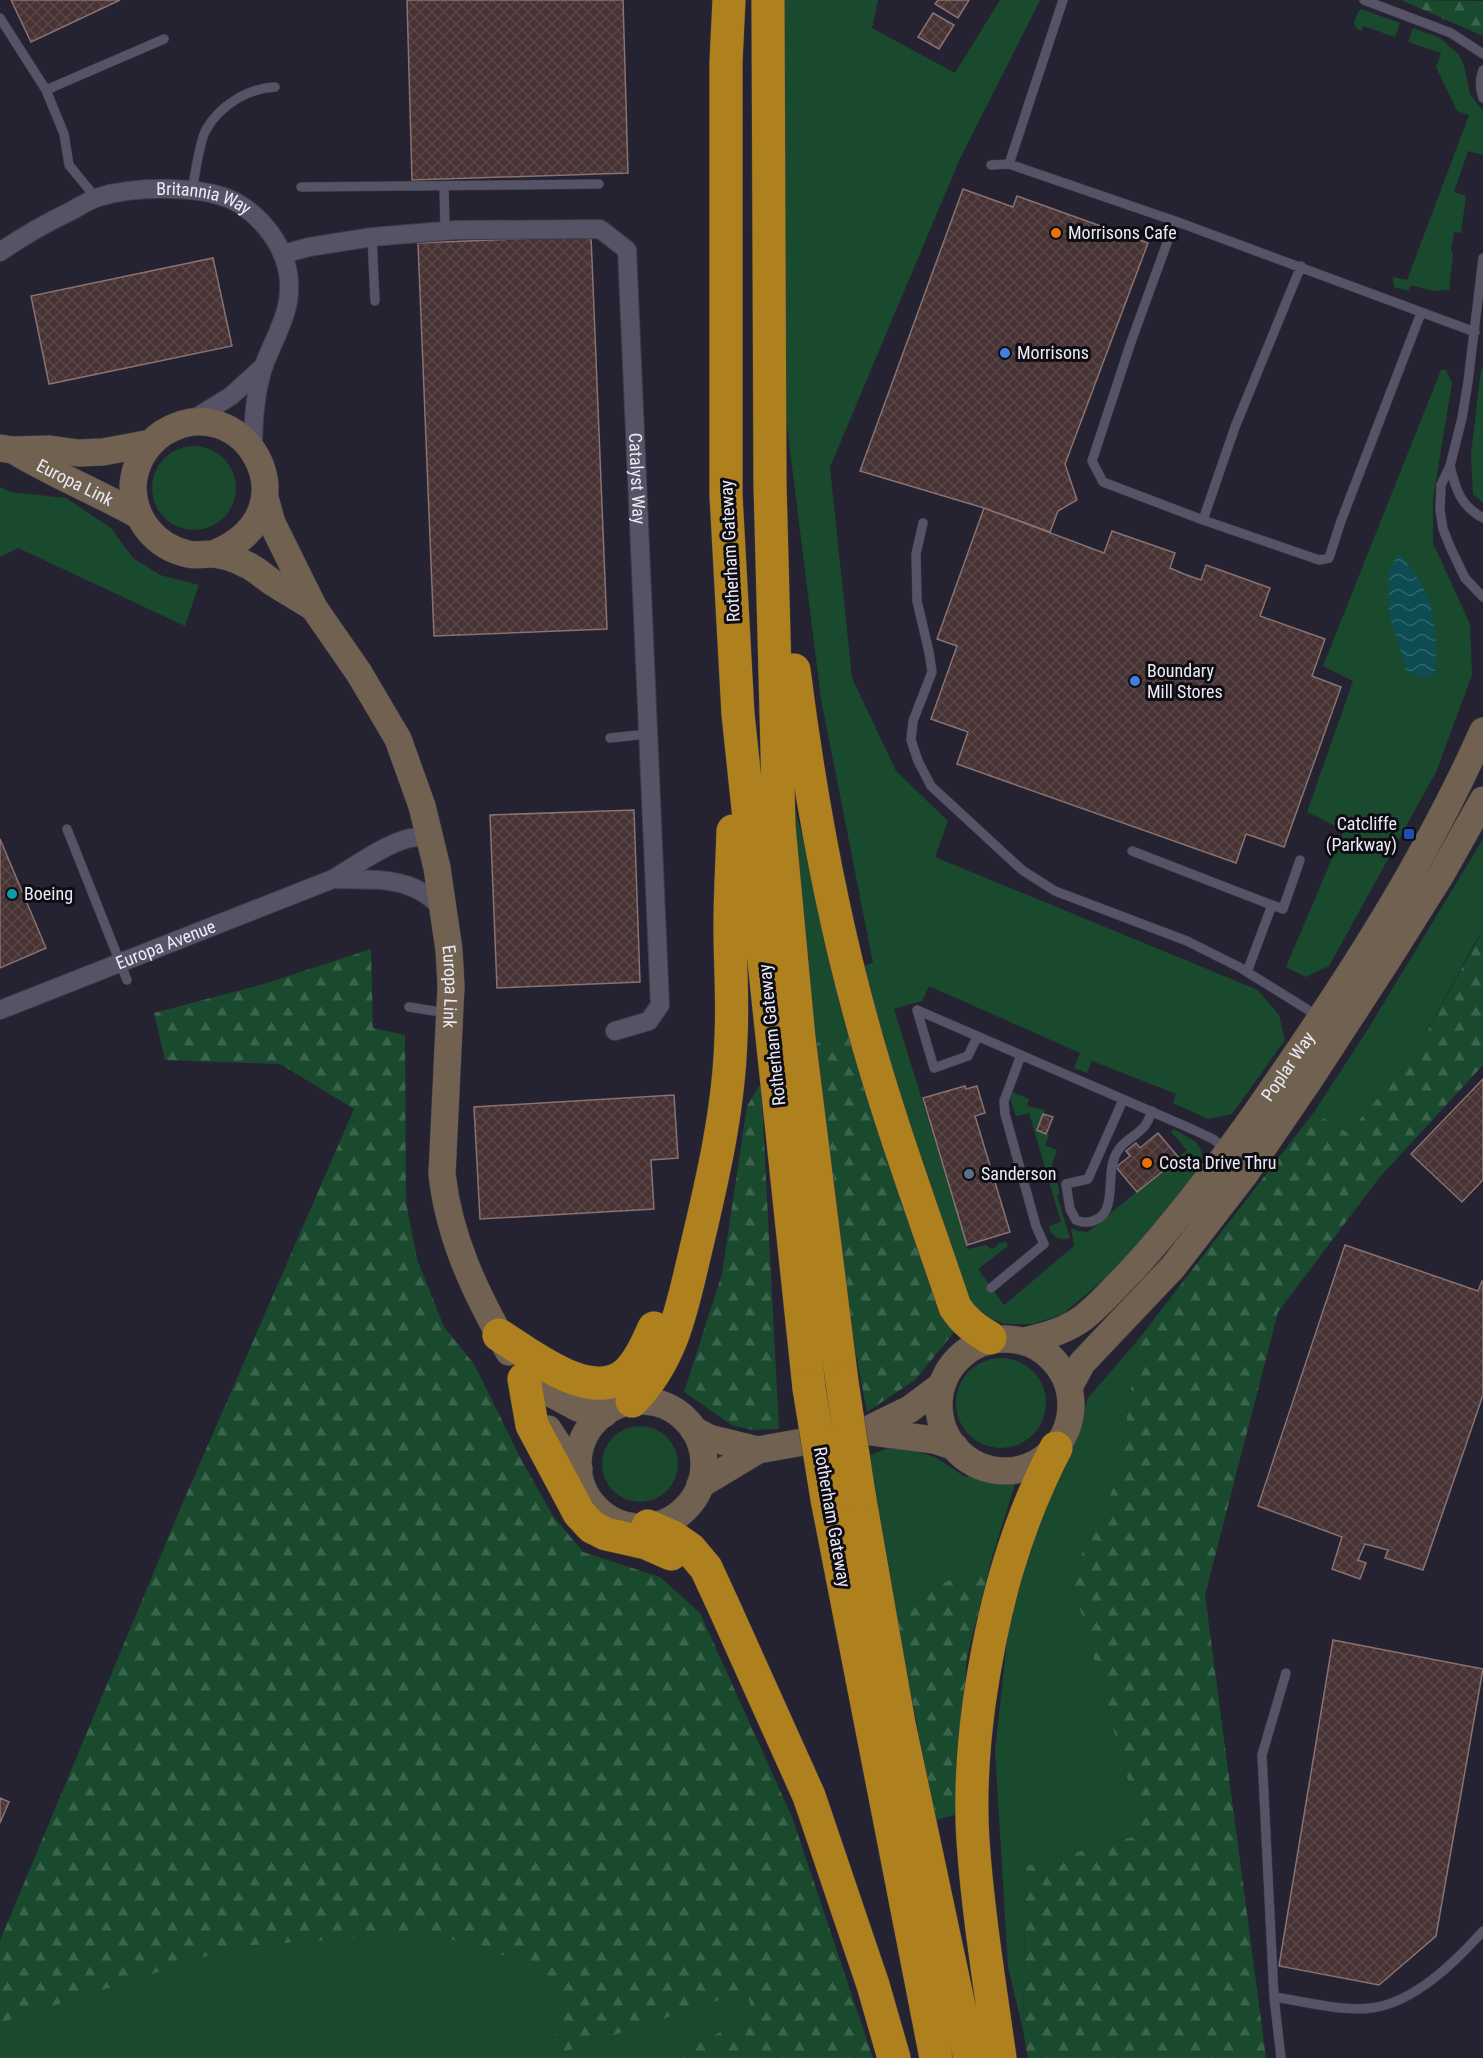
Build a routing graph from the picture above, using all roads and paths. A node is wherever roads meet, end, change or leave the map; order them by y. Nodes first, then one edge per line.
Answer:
1 (729, 0) edge
2 (768, 0) edge
3 (1063, 0) edge
4 (1364, 0) edge
5 (0, 18) edge
6 (164, 39) dead end
7 (1483, 54) edge
8 (1483, 70) edge
9 (275, 87) dead end
10 (46, 90) junction
11 (1483, 98) edge
12 (1009, 164) junction
13 (991, 165) dead end
14 (599, 184) dead end
15 (444, 186) junction
16 (301, 187) dead end
17 (192, 190) junction
18 (96, 198) junction
19 (1175, 221) junction
20 (445, 231) junction
21 (372, 237) junction
22 (0, 252) edge
23 (283, 254) junction
24 (1483, 258) edge
25 (1301, 266) junction
26 (1481, 299) edge
27 (375, 301) dead end
28 (1421, 313) junction
29 (1475, 332) junction
30 (264, 366) junction
31 (186, 424) junction
32 (152, 443) junction
33 (6, 449) edge
34 (253, 450) junction
35 (1450, 466) junction
36 (770, 484) junction
37 (265, 498) junction
38 (138, 515) junction
39 (1483, 518) edge
40 (1203, 520) junction
41 (923, 523) dead end
42 (213, 554) junction
43 (1483, 597) edge
44 (314, 608) junction
45 (738, 714) junction
46 (1483, 731) edge
47 (648, 734) junction
48 (610, 738) dead end
49 (1483, 800) edge
50 (67, 829) dead end
51 (429, 837) junction
52 (1132, 851) dead end
53 (1300, 860) dead end
54 (333, 879) junction
55 (1272, 905) junction
56 (444, 910) junction
57 (119, 963) junction
58 (1247, 972) junction
59 (127, 980) dead end
60 (409, 1008) dead end
61 (0, 1010) edge
62 (449, 1014) junction
63 (1322, 1019) junction
64 (615, 1031) dead end
65 (977, 1037) junction
66 (1021, 1055) junction
67 (1123, 1100) junction
68 (1152, 1111) junction
69 (1229, 1152) junction
70 (710, 1191) junction
71 (991, 1288) dead end
72 (499, 1335) junction
73 (990, 1338) junction
74 (1025, 1341) junction
75 (524, 1379) junction
76 (942, 1385) junction
77 (1069, 1387) junction
78 (618, 1407) junction
79 (694, 1430) junction
80 (865, 1431) junction
81 (955, 1448) junction
82 (1056, 1448) junction
83 (758, 1450) junction
84 (579, 1469) junction
85 (700, 1485) junction
86 (648, 1526) junction
87 (712, 1583) junction
88 (1287, 1673) dead end
89 (1483, 1932) edge
90 (1274, 1997) junction
91 (894, 2058) edge
92 (936, 2058) edge
93 (970, 2058) edge
94 (1000, 2058) edge
95 (1281, 2058) edge

1 - 45 highway, Rotherham Gateway
2 - 36 highway, Rotherham Gateway
3 - 12 lane
4 - 7 lane
5 - 10 lane
6 - 10 lane
8 - 11 lane
9 - 17 lane
10 - 18 lane
12 - 13 lane
12 - 19 lane
14 - 15 lane
15 - 16 lane
15 - 20 lane
17 - 18 street, Britannia Way
17 - 23 street, Britannia Way
18 - 22 street, Britannia Way
19 - 25 lane
19 - 40 lane
20 - 21 street, Catalyst Way
20 - 47 street, Catalyst Way
21 - 23 street, Catalyst Way
21 - 27 lane
23 - 30 street, Britannia Way
24 - 26 lane
25 - 28 lane
25 - 40 lane
26 - 29 lane
28 - 29 lane
28 - 40 lane
29 - 35 lane
30 - 31 street, Britannia Way
30 - 34 street, Britannia Way
31 - 32 main road, Europa Link
31 - 34 main road, Europa Link
32 - 33 main road, Europa Link
32 - 38 main road, Europa Link
33 - 38 main road, Europa Link
34 - 37 main road, Europa Link
35 - 39 lane
35 - 43 lane
36 - 73 highway
36 - 93 highway, Rotherham Gateway, bridge
37 - 42 main road, Europa Link
37 - 44 main road, Europa Link
38 - 42 main road, Europa Link
41 - 58 lane
42 - 44 main road, Europa Link
44 - 51 main road, Europa Link
45 - 70 highway
45 - 92 highway, Rotherham Gateway, bridge
46 - 63 main road, Poplar Way
47 - 48 lane
47 - 64 street, Catalyst Way
49 - 77 main road, Poplar Way
50 - 57 lane
51 - 54 street, Europa Avenue
51 - 56 main road, Europa Link
52 - 55 lane
53 - 55 lane
54 - 56 street, Europa Avenue
54 - 57 street, Europa Avenue
55 - 58 lane
56 - 62 main road, Europa Link
57 - 59 lane
57 - 61 street, Europa Avenue
58 - 63 lane
60 - 62 lane
62 - 72 main road, Europa Link
63 - 69 main road, Poplar Way
65 - 65 lane
65 - 66 lane
66 - 67 lane
66 - 71 lane
67 - 68 lane
67 - 68 lane
68 - 69 lane
69 - 74 main road, Poplar Way
70 - 72 highway
70 - 78 highway
72 - 75 main road, Europa Link
73 - 74 main road
73 - 76 main road
74 - 77 main road
75 - 78 main road
75 - 84 main road, Europa Link
75 - 87 highway
76 - 80 main road
76 - 81 main road
77 - 82 main road
78 - 79 main road
78 - 84 main road
79 - 83 main road
79 - 85 main road
80 - 81 main road
80 - 83 main road
81 - 82 main road
82 - 94 highway
83 - 85 main road
84 - 86 main road
85 - 86 main road
86 - 87 highway
87 - 91 highway
88 - 90 lane
89 - 90 lane
90 - 95 lane

